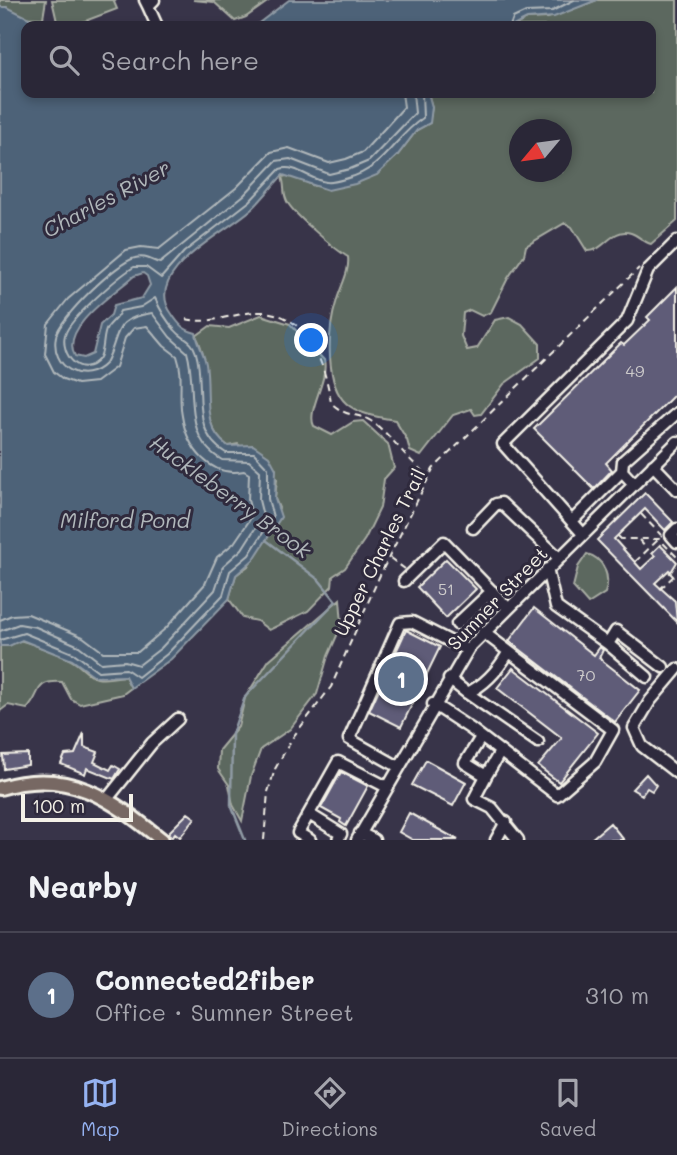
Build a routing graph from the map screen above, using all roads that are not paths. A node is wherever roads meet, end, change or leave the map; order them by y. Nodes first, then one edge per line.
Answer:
1 (149, 2) edge
2 (155, 21) edge
3 (677, 241) edge
4 (677, 413) edge
5 (677, 442) edge
6 (653, 465) junction
7 (622, 471) junction
8 (634, 484) junction
9 (677, 490) edge
10 (572, 521) junction
11 (473, 528) dead end
12 (677, 529) edge
13 (583, 534) junction
14 (677, 542) edge
15 (559, 558) junction
16 (547, 569) junction
17 (407, 578) road end
18 (492, 591) junction
19 (508, 608) junction
20 (457, 624) dead end
21 (483, 632) junction
22 (608, 644) junction
23 (467, 650) junction
24 (508, 653) junction
25 (663, 667) dead end
26 (677, 669) edge
27 (647, 677) dead end
28 (449, 678) junction
29 (467, 693) junction
30 (433, 704) junction
31 (178, 719) dead end
32 (481, 737) junction
33 (538, 741) dead end
34 (500, 752) junction
35 (398, 767) junction
36 (677, 773) edge
37 (486, 776) junction
38 (387, 786) junction
39 (0, 788) edge
40 (108, 798) junction
41 (309, 814) junction
42 (506, 822) junction
43 (359, 836) edge
44 (162, 840) edge
45 (310, 840) edge
46 (338, 840) edge
47 (374, 840) edge
48 (496, 840) edge
49 (519, 840) edge

1 - 2 street
3 - 10 street
4 - 7 street
5 - 6 street, Sumner Street
6 - 8 street, Sumner Street
6 - 9 street
7 - 8 street
7 - 10 street
8 - 13 street, Sumner Street
10 - 13 street
11 - 15 street
12 - 14 street
13 - 15 street, Sumner Street
15 - 16 street, Sumner Street
16 - 19 street, Sumner Street
16 - 22 street
17 - 18 street
18 - 19 street
18 - 20 street
19 - 21 street, Sumner Street
21 - 23 street, Sumner Street
21 - 24 street
22 - 25 street
22 - 27 street
23 - 28 street, Sumner Street
23 - 35 street
24 - 29 street
24 - 34 street
26 - 36 street
28 - 29 street
28 - 30 street, Sumner Street
29 - 33 street
30 - 32 street
30 - 35 street, Sumner Street
31 - 40 street
32 - 34 street
32 - 37 street
34 - 37 street
35 - 38 street, Sumner Street
37 - 42 street
38 - 41 street
38 - 43 street, Sumner Street
39 - 40 main road
40 - 44 main road
41 - 45 street
41 - 46 street
42 - 48 street
42 - 49 street
43 - 47 street

